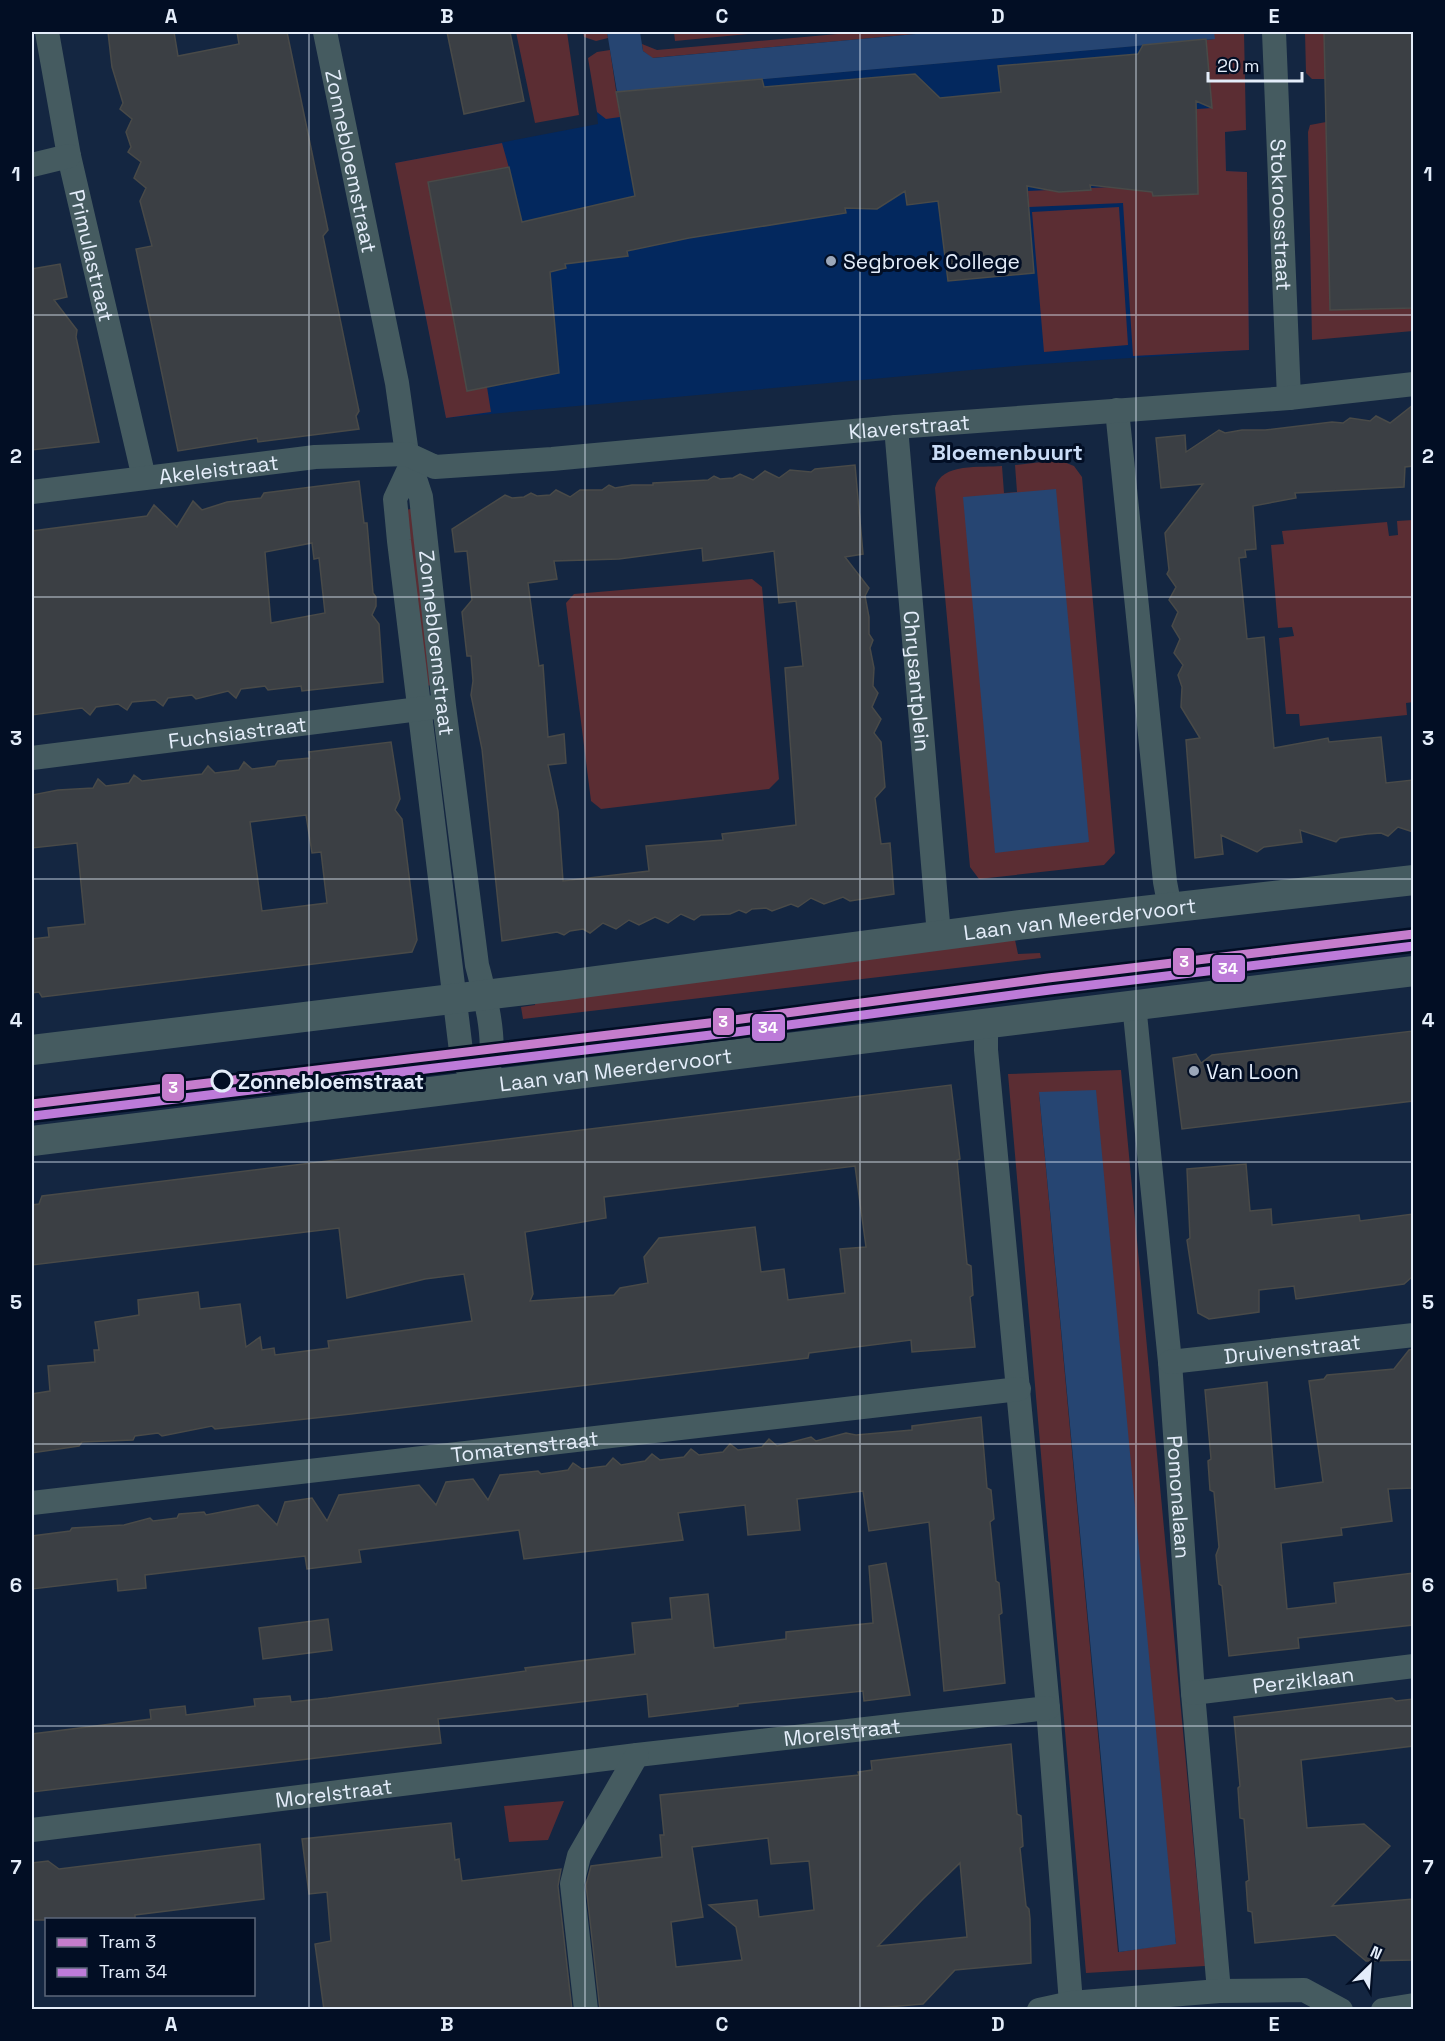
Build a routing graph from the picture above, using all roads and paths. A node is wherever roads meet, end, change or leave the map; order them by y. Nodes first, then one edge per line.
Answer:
1 (47, 32) edge
2 (325, 32) edge
3 (1274, 32) edge
4 (69, 156) junction
5 (32, 165) edge
6 (1413, 384) edge
7 (1288, 398) junction
8 (1118, 410) junction
9 (896, 427) junction
10 (408, 461) junction
11 (144, 478) junction
12 (32, 492) edge
13 (444, 706) junction
14 (419, 709) junction
15 (32, 758) edge
16 (1413, 880) edge
17 (1170, 908) junction
18 (939, 935) junction
19 (1413, 971) edge
20 (485, 994) junction
21 (455, 998) junction
22 (1134, 1004) junction
23 (986, 1024) junction
24 (32, 1050) edge
25 (482, 1085) junction
26 (32, 1141) edge
27 (1413, 1335) edge
28 (1170, 1362) junction
29 (1018, 1389) junction
30 (32, 1503) edge
31 (1413, 1666) edge
32 (1193, 1693) junction
33 (1048, 1708) junction
34 (637, 1755) junction
35 (32, 1830) edge
36 (1219, 1991) junction
37 (1071, 2003) junction
38 (1413, 2005) edge
39 (586, 2010) edge
40 (1039, 2010) edge
41 (1341, 2010) edge
42 (1383, 2010) edge

1 - 4 street, Primulastraat
2 - 10 street, Zonnebloemstraat
3 - 7 street, Stokroosstraat
4 - 5 street
4 - 11 street, Primulastraat
6 - 7 street, Klaverstraat
7 - 8 street, Klaverstraat
8 - 9 street, Klaverstraat
8 - 17 street
9 - 10 street, Klaverstraat
9 - 18 street, Chrysantplein
10 - 11 street, Akeleistraat
10 - 13 street, Zonnebloemstraat
10 - 14 street, Zonnebloemstraat
11 - 12 street, Akeleistraat
13 - 14 street, Fuchsiastraat
13 - 20 street, Zonnebloemstraat
14 - 15 street, Fuchsiastraat
14 - 21 street, Zonnebloemstraat
16 - 17 street, Laan van Meerdervoort
17 - 18 street, Laan van Meerdervoort
18 - 20 street, Laan van Meerdervoort
19 - 22 street, Laan van Meerdervoort
20 - 21 street, Laan van Meerdervoort
20 - 25 street, Zonnebloemstraat
21 - 24 street, Laan van Meerdervoort
21 - 25 street, Zonnebloemstraat
22 - 23 street, Laan van Meerdervoort
22 - 28 street, Pomonalaan
23 - 25 street, Laan van Meerdervoort
23 - 29 street
25 - 26 street, Laan van Meerdervoort
27 - 28 street, Druivenstraat
28 - 32 street, Pomonalaan
29 - 30 street, Tomatenstraat
29 - 33 street
31 - 32 street, Perziklaan
32 - 36 street, Pomonalaan
33 - 34 street, Morelstraat
33 - 37 street
34 - 35 street, Morelstraat
34 - 39 street
36 - 37 street
36 - 41 street
37 - 40 street
38 - 42 street

